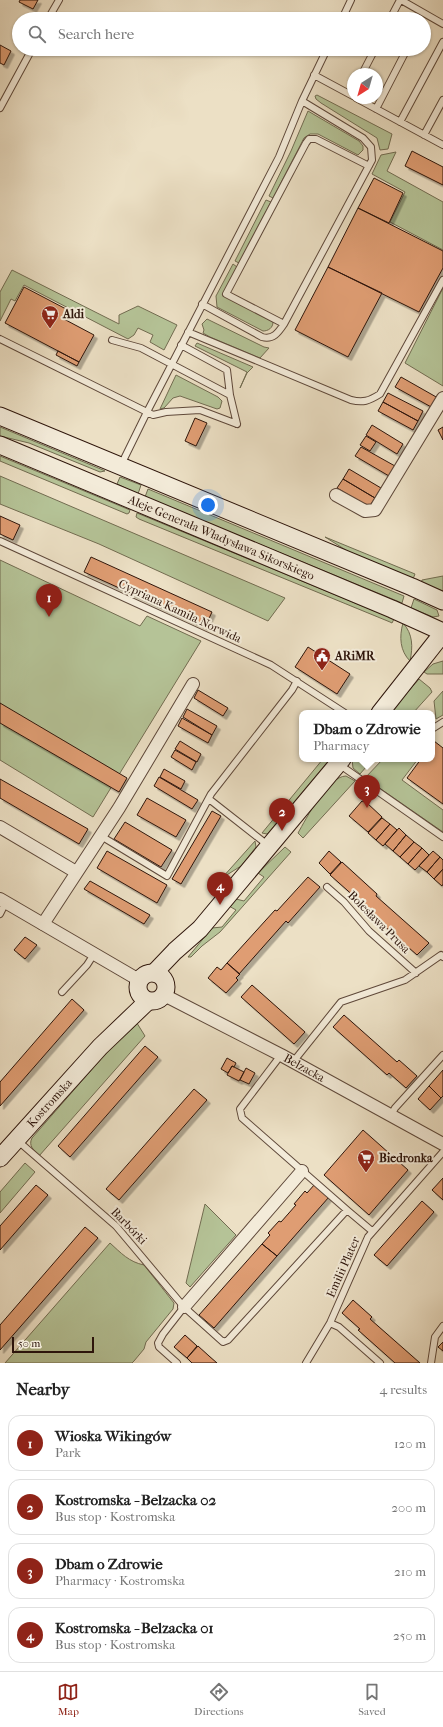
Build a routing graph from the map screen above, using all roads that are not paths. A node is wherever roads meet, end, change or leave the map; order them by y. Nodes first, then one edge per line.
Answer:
1 (59, 0) edge
2 (351, 0) edge
3 (401, 0) edge
4 (52, 12) edge
5 (345, 12) edge
6 (394, 12) edge
7 (418, 12) edge
8 (431, 19) edge
9 (443, 24) edge
10 (443, 42) edge
11 (28, 56) edge
12 (324, 56) edge
13 (371, 56) edge
14 (403, 56) edge
15 (365, 68) edge
16 (314, 75) junction
17 (347, 92) edge
18 (443, 100) edge
19 (302, 101) junction
20 (368, 104) edge
21 (0, 108) edge
22 (376, 109) junction
23 (400, 122) junction
24 (424, 135) junction
25 (443, 145) edge
26 (369, 166) junction
27 (443, 280) edge
28 (202, 304) junction
29 (284, 324) junction
30 (188, 332) junction
31 (0, 339) edge
32 (112, 340) dead end
33 (181, 344) junction
34 (172, 364) junction
35 (230, 395) junction
36 (443, 398) edge
37 (146, 412) junction
38 (0, 416) edge
39 (0, 445) edge
40 (121, 465) junction
41 (92, 483) junction
42 (336, 495) dead end
43 (0, 541) edge
44 (443, 602) edge
45 (443, 633) edge
46 (298, 681) junction
47 (193, 684) dead end
48 (341, 710) edge
49 (382, 710) edge
50 (339, 762) edge
51 (341, 762) edge
52 (209, 798) junction
53 (0, 827) edge
54 (101, 836) junction
55 (443, 838) edge
56 (269, 846) junction
57 (76, 872) junction
58 (327, 887) dead end
59 (3, 900) edge
60 (0, 914) edge
61 (43, 924) junction
62 (94, 954) junction
63 (442, 955) edge
64 (416, 973) junction
65 (152, 987) junction
66 (62, 992) dead end
67 (281, 1055) junction
68 (443, 1055) edge
69 (293, 1062) junction
70 (391, 1115) junction
71 (17, 1140) junction
72 (442, 1145) edge
73 (0, 1158) edge
74 (302, 1171) junction
75 (347, 1210) junction
76 (372, 1231) junction
77 (184, 1307) junction
78 (330, 1323) junction
79 (443, 1326) edge
80 (177, 1363) edge
81 (306, 1363) edge
82 (380, 1363) edge
83 (431, 1363) edge

1 - 4 lane
2 - 5 lane
3 - 6 lane
3 - 7 lane
8 - 9 lane
10 - 23 lane
11 - 21 lane
12 - 16 lane
13 - 15 lane
14 - 22 lane
16 - 17 lane
16 - 19 lane
18 - 24 lane
19 - 26 lane
19 - 28 lane
20 - 22 lane
22 - 23 lane
23 - 24 lane
24 - 25 lane
26 - 29 lane
26 - 29 lane
27 - 30 lane
28 - 29 lane
28 - 30 lane
30 - 33 lane
31 - 37 lane
32 - 34 lane
33 - 34 lane
33 - 35 lane
34 - 35 lane
34 - 37 lane
35 - 37 lane
36 - 42 street
37 - 40 lane
38 - 40 main road
39 - 41 main road, Aleje Generała Władysława Sikorskiego
40 - 41 main road
40 - 44 main road
41 - 45 main road, Aleje Generała Władysława Sikorskiego
43 - 46 lane, Cypriana Kamila Norwida
45 - 49 main road
46 - 48 lane, Cypriana Kamila Norwida
46 - 52 lane
47 - 54 street
50 - 56 main road, Kostromska
51 - 55 lane
52 - 54 lane
52 - 56 lane
53 - 57 street
54 - 57 street
56 - 65 main road, Kostromska
57 - 61 street
58 - 64 lane, Bolesława Prusa
59 - 60 lane
59 - 61 street, Belzacka
61 - 62 street, Belzacka
62 - 65 street, Belzacka
62 - 66 lane
63 - 64 lane
64 - 69 lane
65 - 67 street, Belzacka
65 - 71 main road, Kostromska
67 - 69 street, Belzacka
67 - 74 lane
68 - 70 lane
69 - 70 street, Belzacka
70 - 72 street, Belzacka
71 - 73 main road, Kostromska
71 - 77 lane, Barbórki
72 - 76 lane, Emilii Plater
74 - 75 lane
74 - 77 street
75 - 76 lane
75 - 77 lane, Barbórki
76 - 78 lane, Emilii Plater
77 - 80 lane
78 - 81 lane, Emilii Plater
78 - 82 lane
79 - 83 lane

